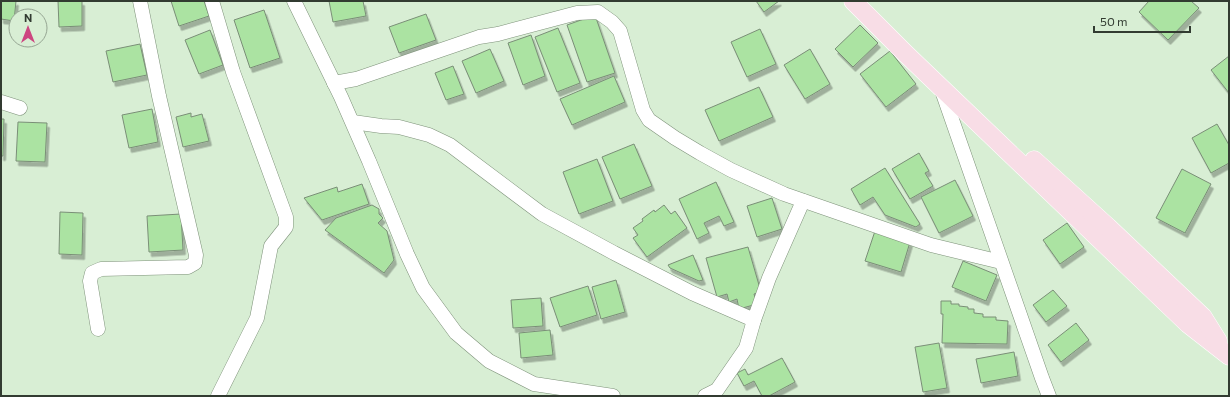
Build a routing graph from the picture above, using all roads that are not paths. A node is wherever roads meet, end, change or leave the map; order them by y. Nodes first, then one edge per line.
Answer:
1 (140, 1) edge
2 (212, 1) edge
3 (294, 1) edge
4 (853, 1) edge
5 (868, 1) edge
6 (334, 83) junction
7 (941, 87) junction
8 (1, 102) edge
9 (20, 108) dead end
10 (353, 122) junction
11 (803, 200) junction
12 (1001, 262) junction
13 (754, 320) junction
14 (98, 329) dead end
15 (1227, 354) edge
16 (218, 396) edge
17 (612, 396) edge
18 (705, 396) edge
19 (1050, 396) edge

1 - 14 street
2 - 16 street
3 - 6 street
4 - 7 main road
5 - 15 main road
6 - 10 street
6 - 11 street
7 - 12 street
7 - 15 main road
8 - 9 street
10 - 13 street
10 - 17 street
11 - 12 street
11 - 13 street
12 - 19 street
13 - 18 street

